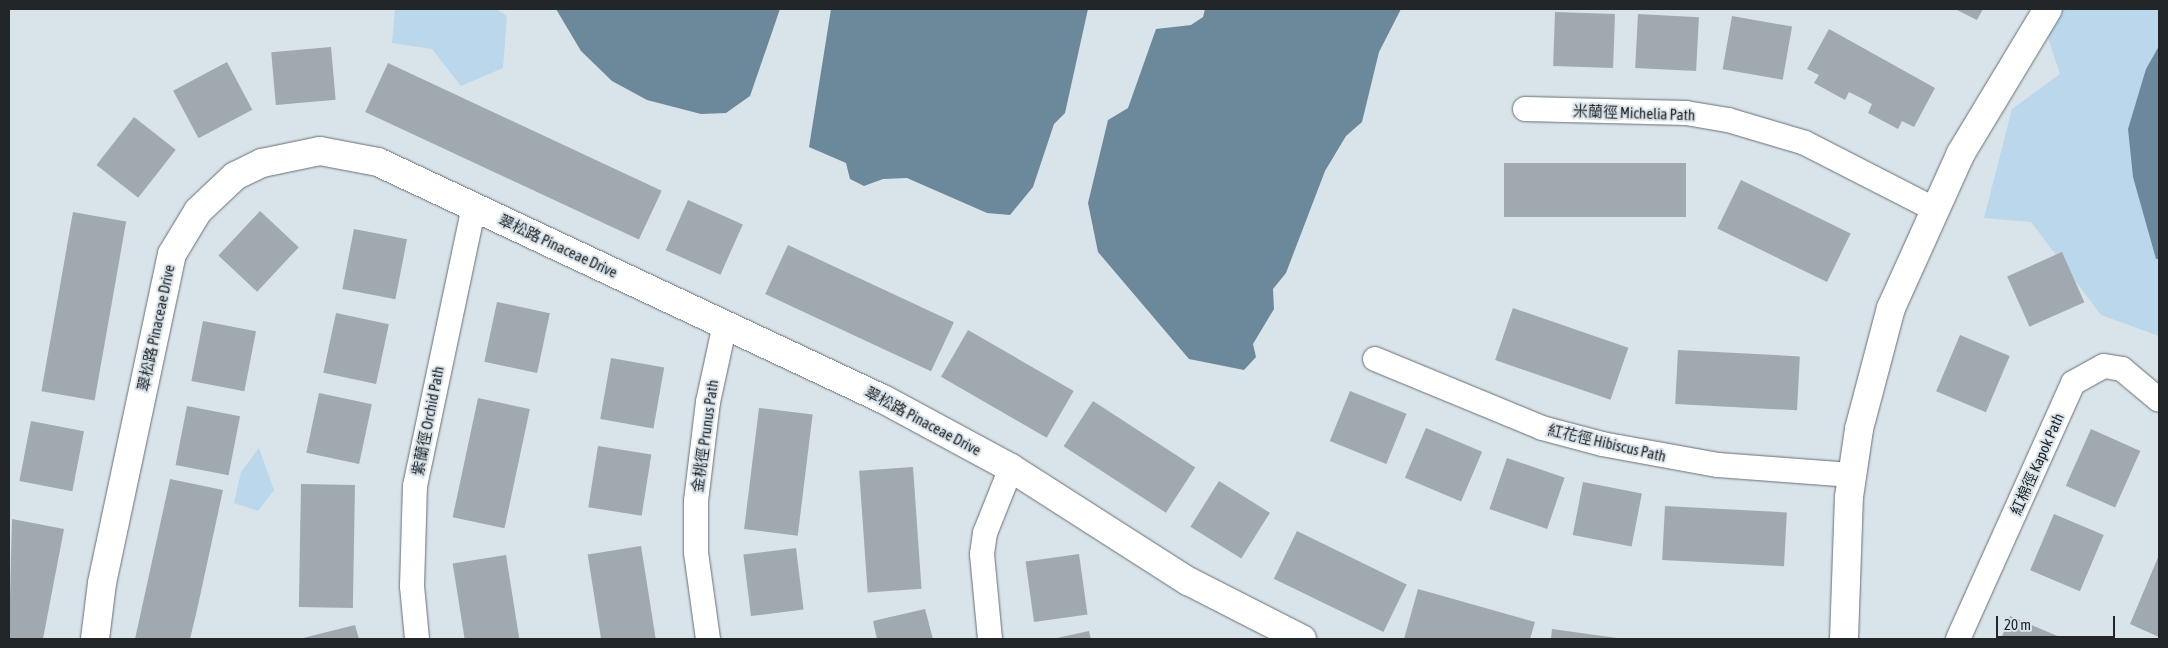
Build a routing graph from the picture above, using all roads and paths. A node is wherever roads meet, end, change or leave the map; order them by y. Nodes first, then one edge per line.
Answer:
1 (2048, 9) edge
2 (1525, 109) dead end
3 (474, 207) junction
4 (1932, 208) junction
5 (725, 324) junction
6 (1375, 359) dead end
7 (2159, 400) edge
8 (1010, 468) junction
9 (1852, 476) junction
10 (1294, 638) edge
11 (95, 639) edge
12 (417, 639) edge
13 (708, 639) edge
14 (990, 639) edge
15 (1844, 639) edge
16 (1958, 639) edge

1 - 4 street
2 - 4 lane, 米蘭徑 Michelia Path
3 - 5 street, 翠松路 Pinaceae Drive
3 - 11 street, 翠松路 Pinaceae Drive
3 - 12 lane, 紫蘭徑 Orchid Path
4 - 9 street
5 - 8 street, 翠松路 Pinaceae Drive
5 - 13 lane, 金桃徑 Prunus Path
6 - 9 lane, 紅花徑 Hibiscus Path
7 - 16 lane, 紅棉徑 Kapok Path
8 - 10 street, 翠松路 Pinaceae Drive
8 - 14 lane
9 - 15 street

